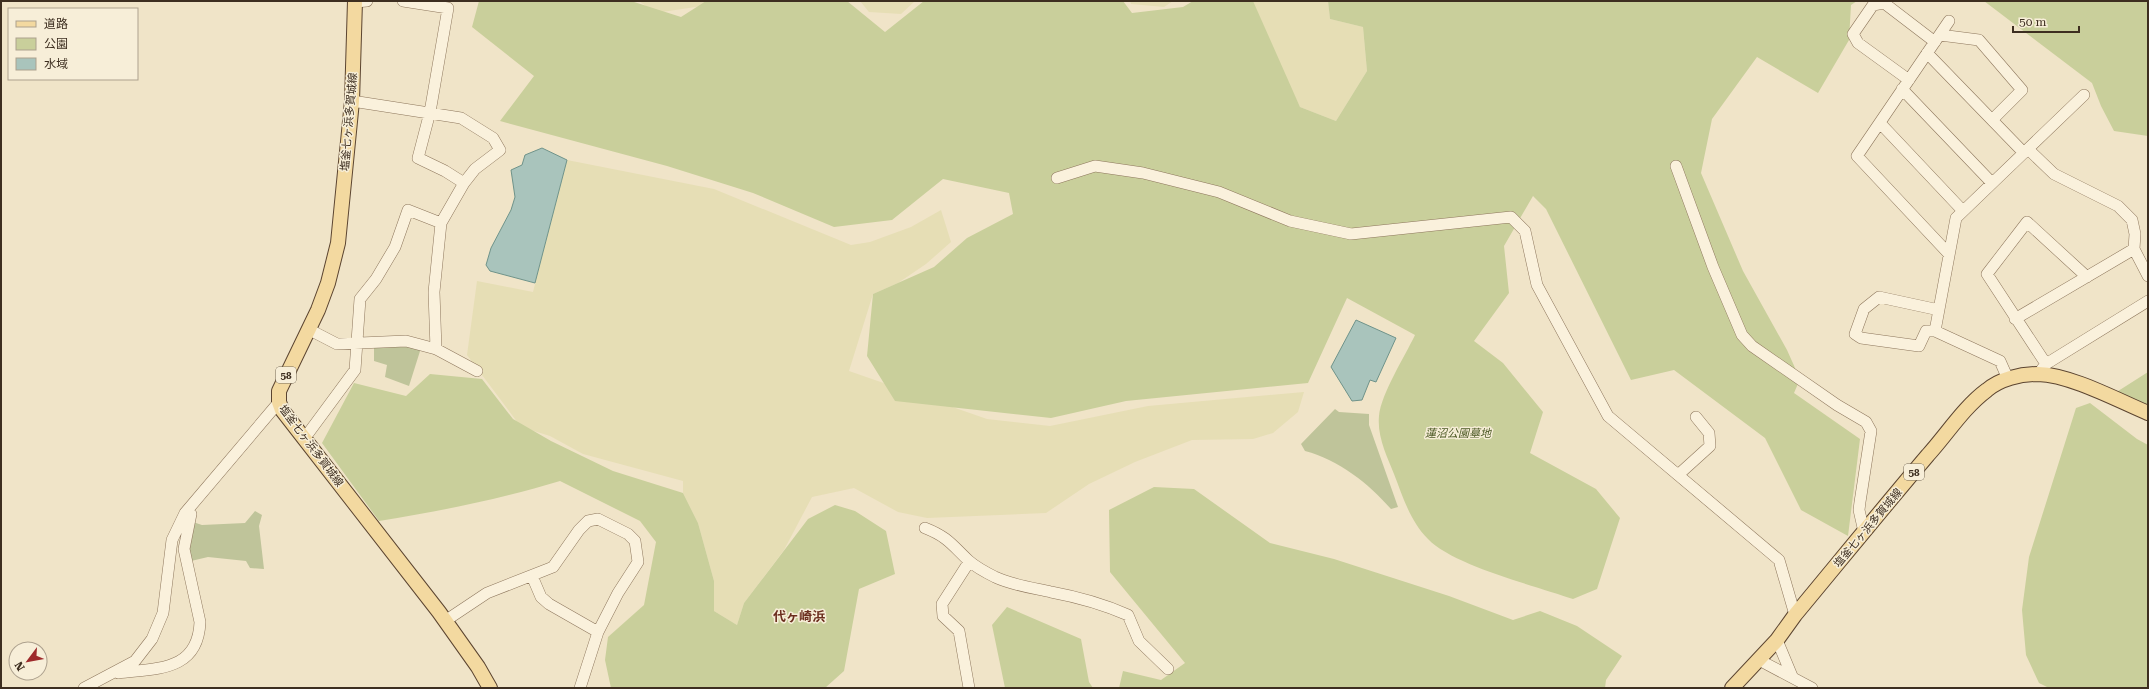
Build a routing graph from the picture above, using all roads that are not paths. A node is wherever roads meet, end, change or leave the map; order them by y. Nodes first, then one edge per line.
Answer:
1 (359, 1) edge
2 (403, 1) edge
3 (448, 4) edge
4 (1949, 21) dead end
5 (1937, 39) junction
6 (1927, 53) junction
7 (1905, 85) junction
8 (2084, 95) dead end
9 (352, 101) junction
10 (430, 112) junction
11 (1992, 120) junction
12 (1880, 123) junction
13 (2026, 151) junction
14 (1676, 166) dead end
15 (1057, 178) dead end
16 (464, 183) junction
17 (1992, 183) junction
18 (1962, 211) junction
19 (441, 223) junction
20 (2134, 249) junction
21 (1949, 254) junction
22 (2148, 276) edge
23 (2087, 277) junction
24 (2148, 301) edge
25 (1939, 310) junction
26 (2015, 318) junction
27 (308, 329) junction
28 (1935, 331) junction
29 (357, 344) junction
30 (436, 349) junction
31 (2042, 369) junction
32 (477, 371) dead end
33 (2008, 379) junction
34 (279, 402) junction
35 (2148, 414) edge
36 (1696, 417) dead end
37 (304, 439) junction
38 (1678, 475) junction
39 (197, 500) junction
40 (925, 528) dead end
41 (1864, 532) junction
42 (969, 562) junction
43 (532, 576) junction
44 (1795, 615) junction
45 (445, 621) junction
46 (598, 632) junction
47 (1777, 640) junction
48 (1760, 660) junction
49 (1168, 669) dead end
50 (111, 674) junction
51 (1792, 676) junction
52 (84, 688) edge
53 (490, 688) edge
54 (580, 688) edge
55 (969, 688) edge
56 (1732, 688) edge
57 (1812, 688) edge

1 - 9 main road, 塩釜七ヶ浜多賀城線 / 58
2 - 3 street
3 - 10 street
4 - 5 street
5 - 6 street
5 - 7 street
5 - 11 street
6 - 7 street
6 - 11 street
7 - 12 street
7 - 17 street
8 - 13 street
9 - 10 street
9 - 27 main road, 塩釜七ヶ浜多賀城線 / 58
10 - 16 street
10 - 16 street
11 - 13 street
12 - 18 street
12 - 21 street
13 - 17 street
13 - 20 street
14 - 41 street
15 - 38 street
16 - 19 street
17 - 18 street
18 - 21 street
19 - 29 street
19 - 30 street
20 - 22 street
20 - 23 street
21 - 25 street
23 - 26 street
23 - 26 street
24 - 31 street
25 - 28 street
25 - 28 street
26 - 31 street
27 - 29 street
27 - 34 main road, 塩釜七ヶ浜多賀城線 / 58
28 - 33 street
29 - 30 street
29 - 37 street
30 - 32 street
31 - 33 main road, 塩釜七ヶ浜多賀城線 / 58
31 - 35 main road, 塩釜七ヶ浜多賀城線 / 58
33 - 41 main road, 塩釜七ヶ浜多賀城線 / 58
34 - 37 main road, 塩釜七ヶ浜多賀城線
34 - 39 street
36 - 38 street
37 - 45 main road, 塩釜七ヶ浜多賀城線
38 - 44 street
39 - 50 street
39 - 50 street
40 - 42 street
41 - 44 main road, 塩釜七ヶ浜多賀城線 / 58
42 - 49 street
42 - 55 street
43 - 45 street
43 - 46 street
43 - 46 street
44 - 47 main road, 塩釜七ヶ浜多賀城線 / 58
45 - 53 main road, 塩釜七ヶ浜多賀城線
46 - 54 street
47 - 48 main road, 塩釜七ヶ浜多賀城線 / 58
47 - 51 street
48 - 51 street
48 - 56 main road, 塩釜七ヶ浜多賀城線 / 58
50 - 52 street
51 - 57 street

